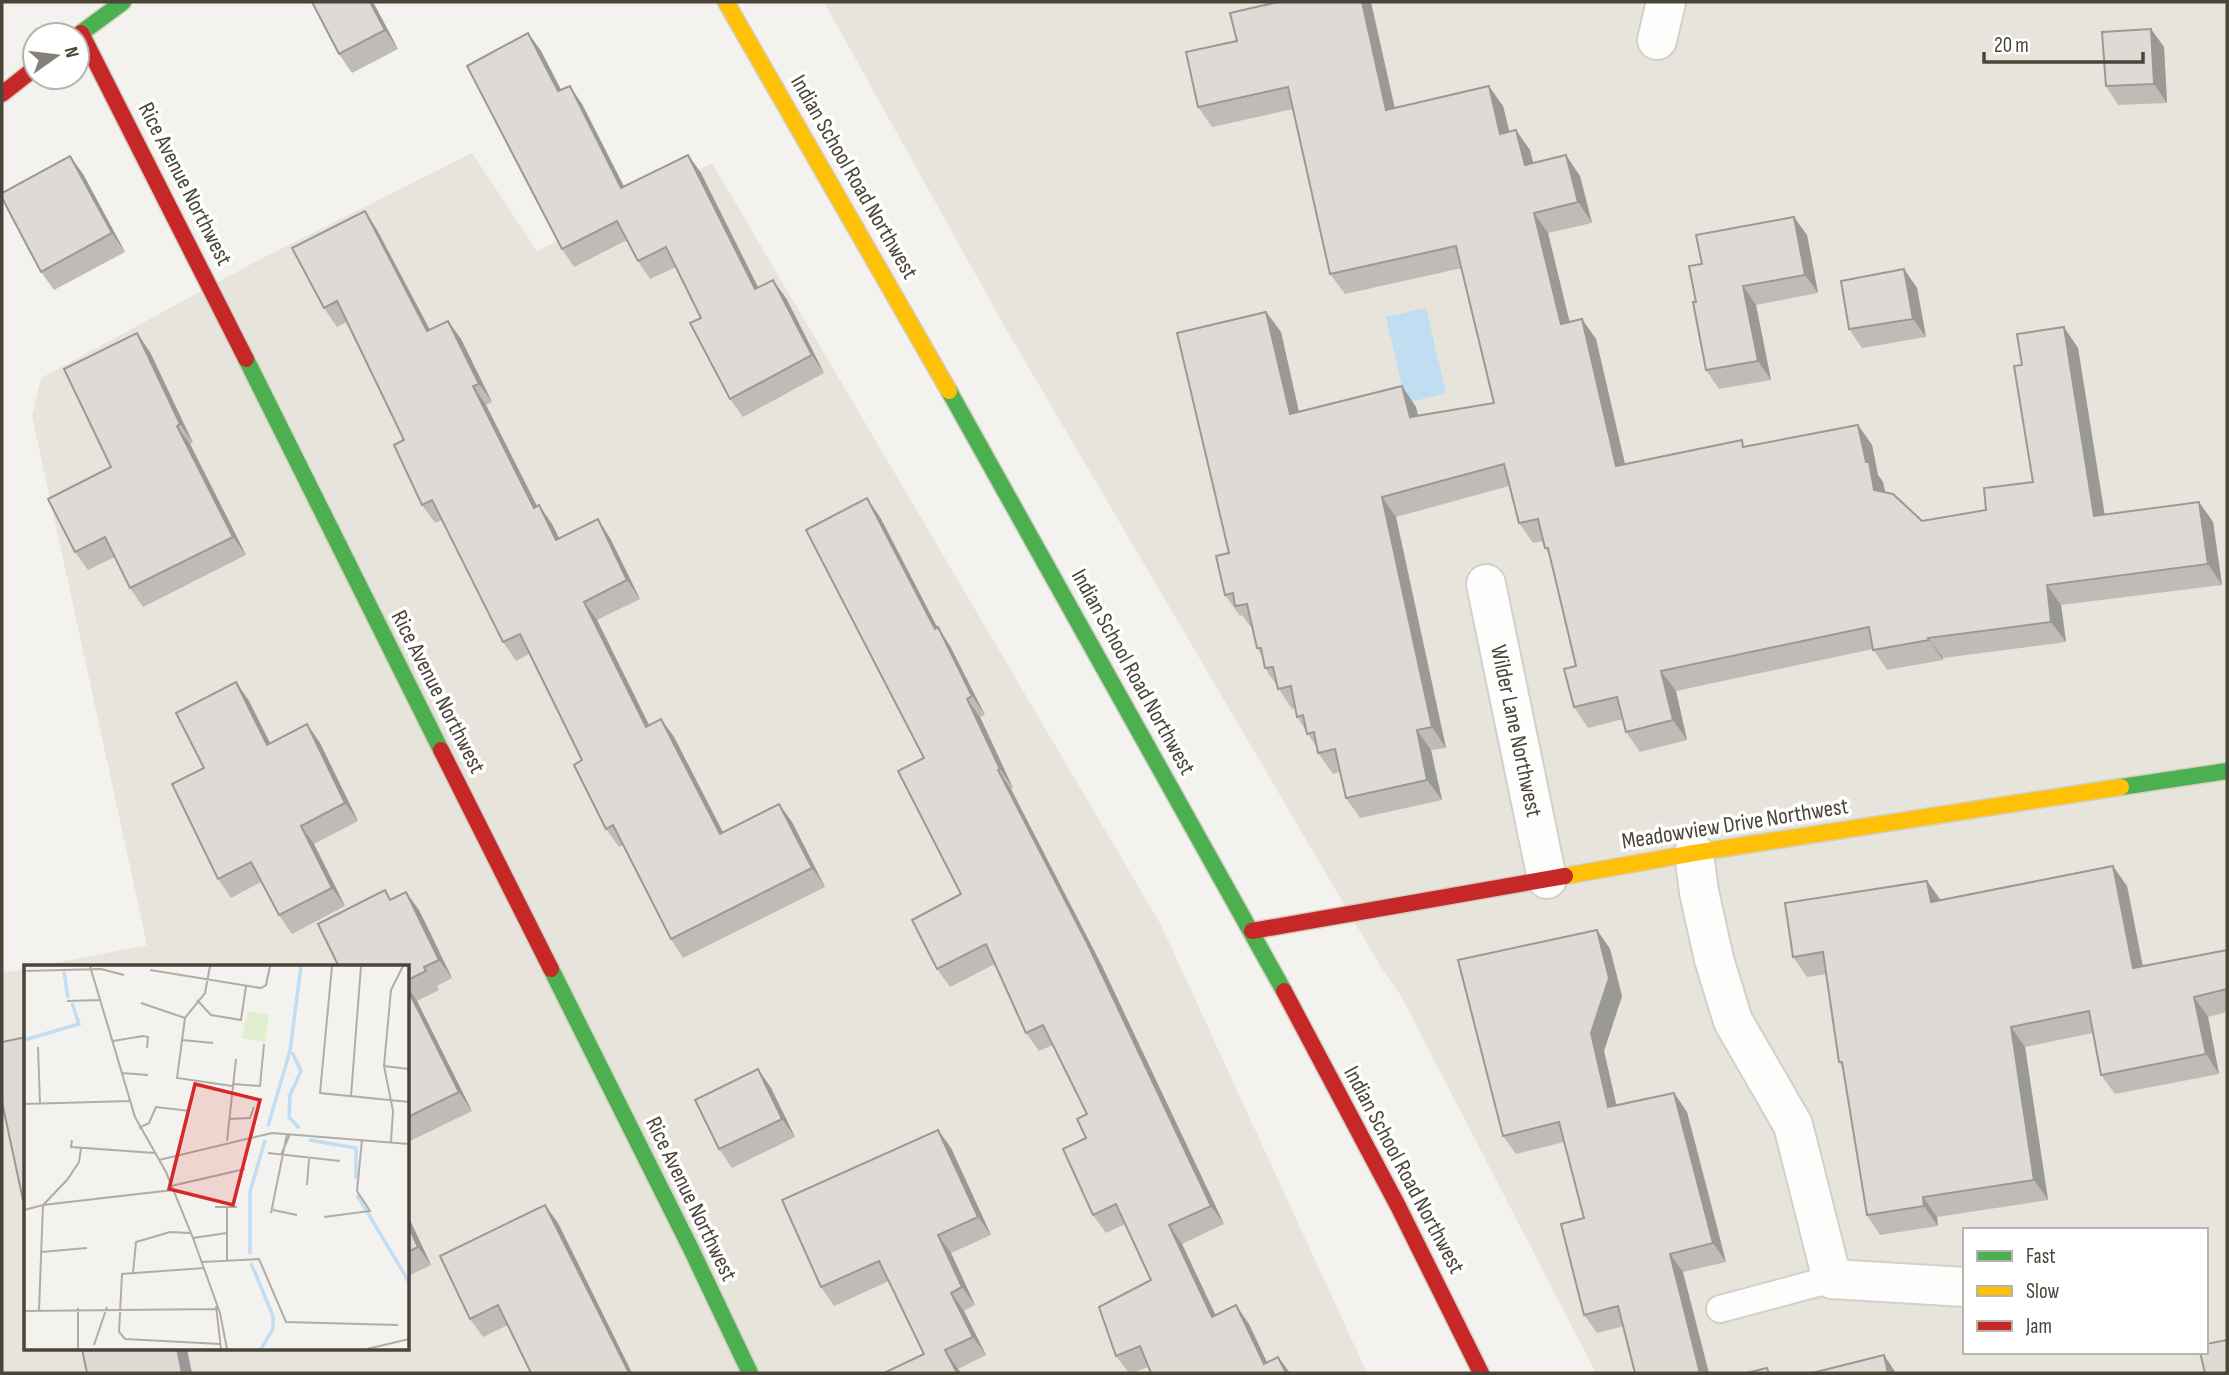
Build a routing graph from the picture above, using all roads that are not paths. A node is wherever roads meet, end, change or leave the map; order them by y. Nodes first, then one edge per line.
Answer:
1 (123, 2) edge
2 (726, 2) edge
3 (1666, 2) edge
4 (91, 25) edge
5 (1657, 40) dead end
6 (91, 55) edge
7 (21, 79) edge
8 (2, 94) edge
9 (1486, 584) dead end
10 (2227, 771) edge
11 (1694, 853) junction
12 (1547, 879) junction
13 (1252, 932) junction
14 (1832, 1279) junction
15 (1963, 1287) edge
16 (1720, 1309) dead end
17 (750, 1373) edge
18 (1481, 1373) edge

1 - 4 street
2 - 13 street, Indian School Road Northwest
3 - 5 street
6 - 17 street, Rice Avenue Northwest
7 - 8 street
9 - 12 street, Wilder Lane Northwest
10 - 11 street, Meadowview Drive Northwest
11 - 12 street, Meadowview Drive Northwest
11 - 14 street
12 - 13 street, Meadowview Drive Northwest
13 - 18 street, Indian School Road Northwest
14 - 15 street
14 - 16 lane

